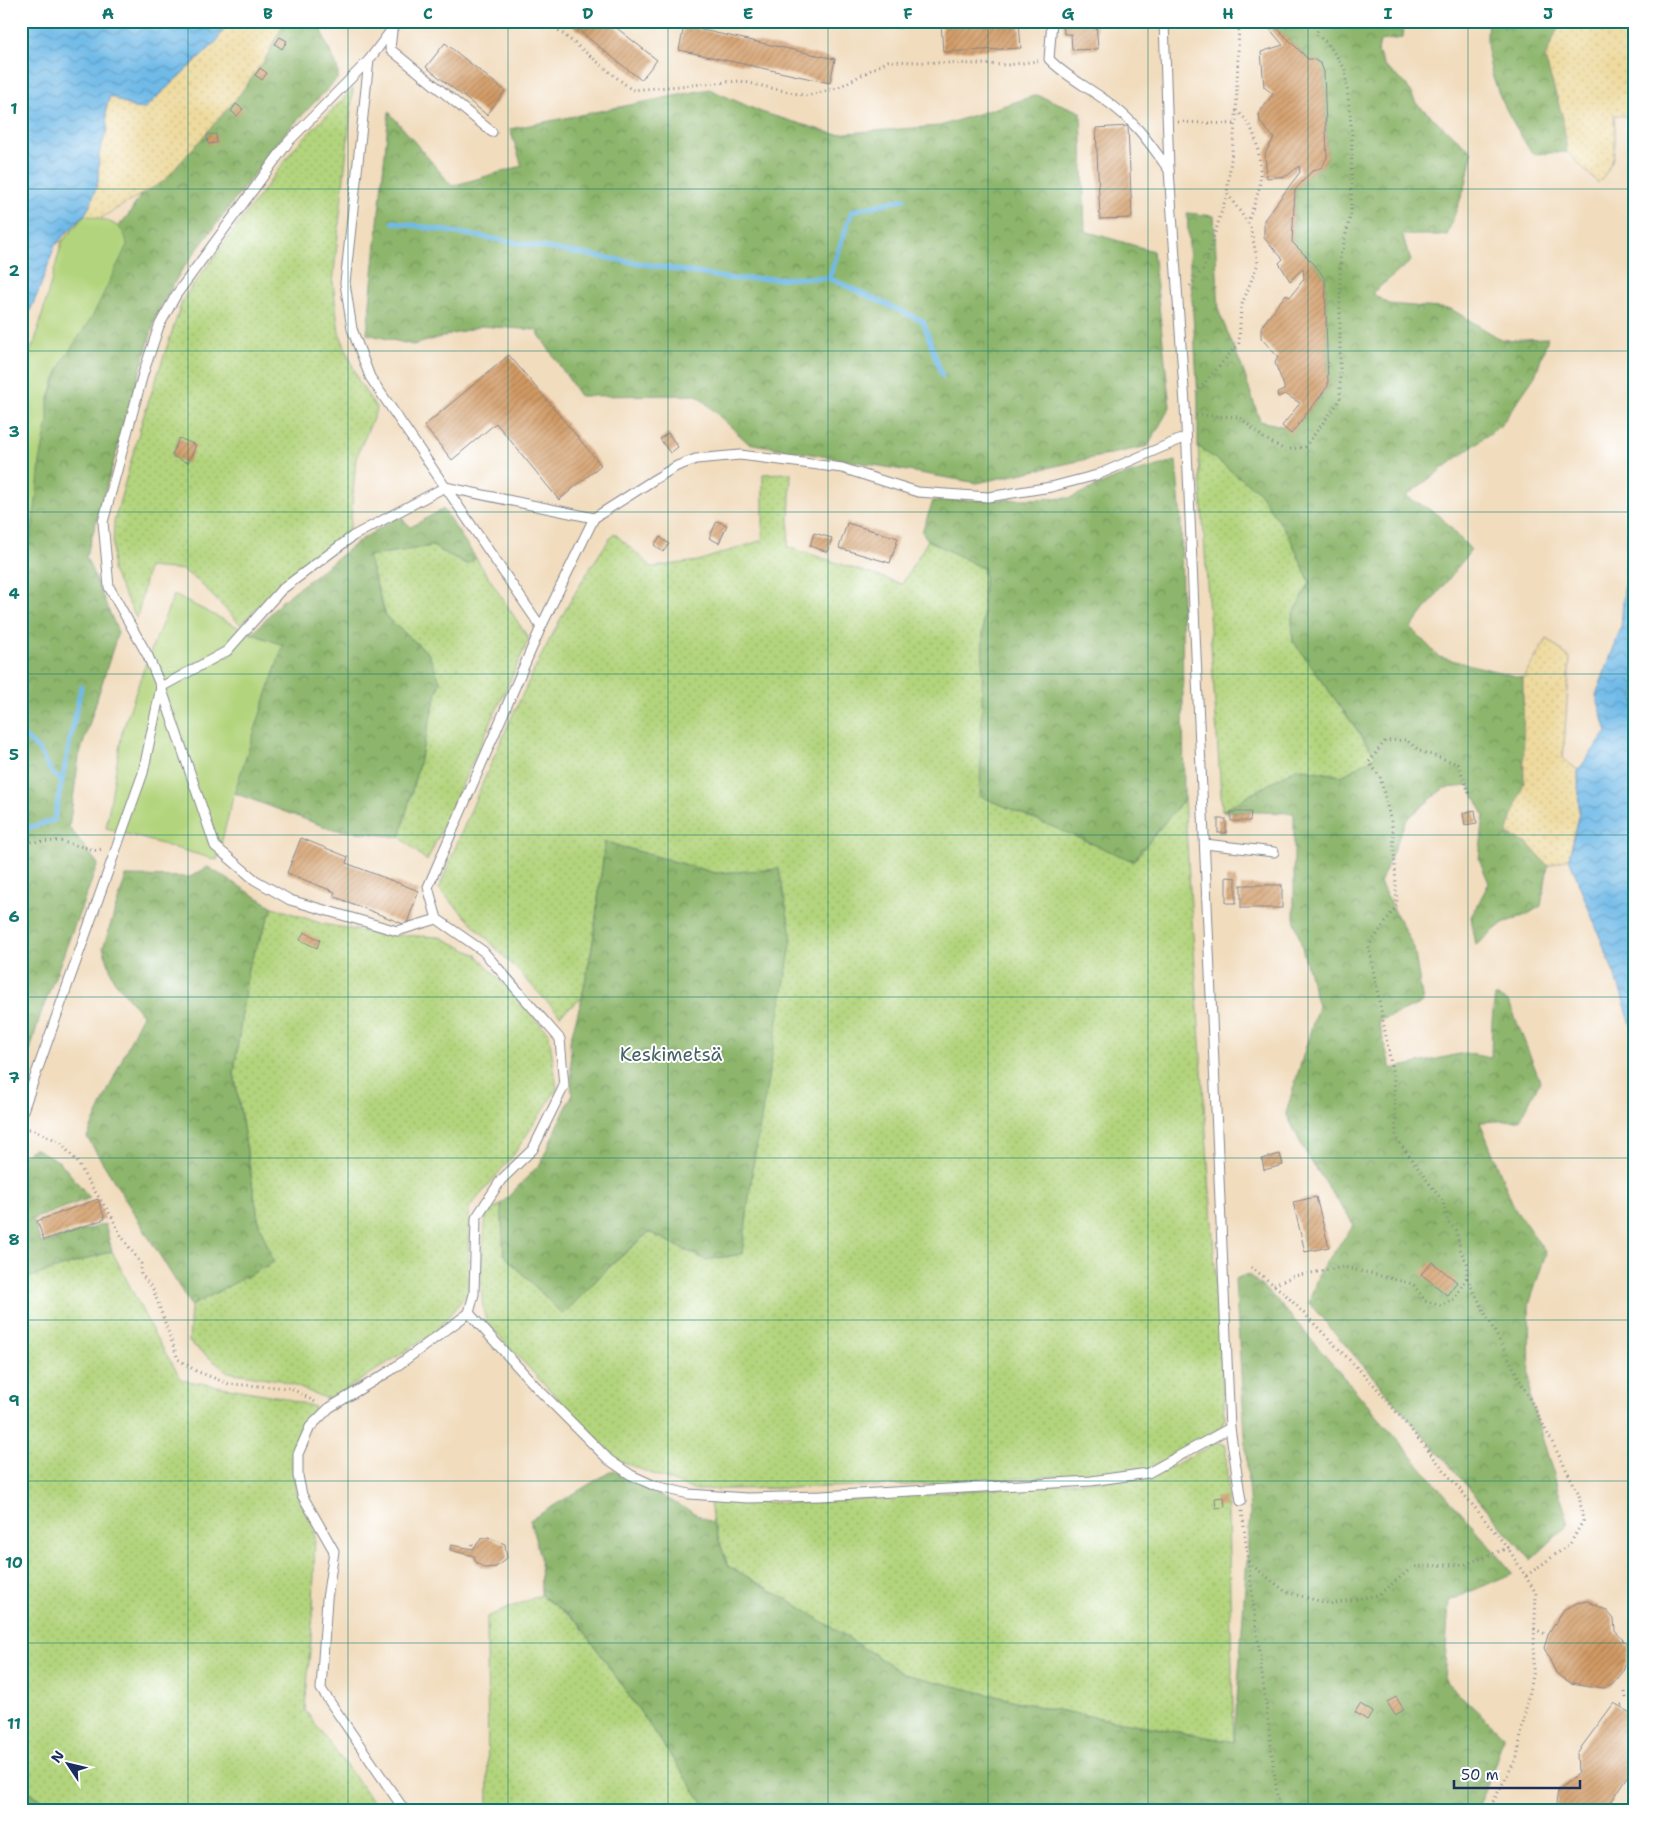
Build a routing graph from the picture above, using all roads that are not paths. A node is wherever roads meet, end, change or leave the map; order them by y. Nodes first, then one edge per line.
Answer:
1 (1052, 21) edge
2 (1164, 21) edge
3 (395, 24) edge
4 (369, 60) junction
5 (492, 132) dead end
6 (1169, 170) junction
7 (1186, 438) junction
8 (445, 487) junction
9 (594, 518) junction
10 (541, 627) junction
11 (161, 687) junction
12 (1205, 844) junction
13 (1274, 852) dead end
14 (437, 919) junction
15 (21, 1116) edge
16 (470, 1313) junction
17 (1230, 1428) junction
18 (1240, 1501) road end
19 (405, 1811) edge

1 - 6 lane
2 - 6 lane
3 - 4 lane
3 - 5 lane
4 - 8 lane
4 - 11 lane
6 - 7 lane
7 - 9 lane
7 - 12 lane
8 - 9 lane
8 - 10 lane
8 - 11 lane
9 - 10 lane
10 - 14 lane
11 - 14 lane
11 - 15 lane
12 - 13 lane
12 - 17 lane
14 - 16 lane
16 - 17 lane
16 - 19 lane
17 - 18 lane

